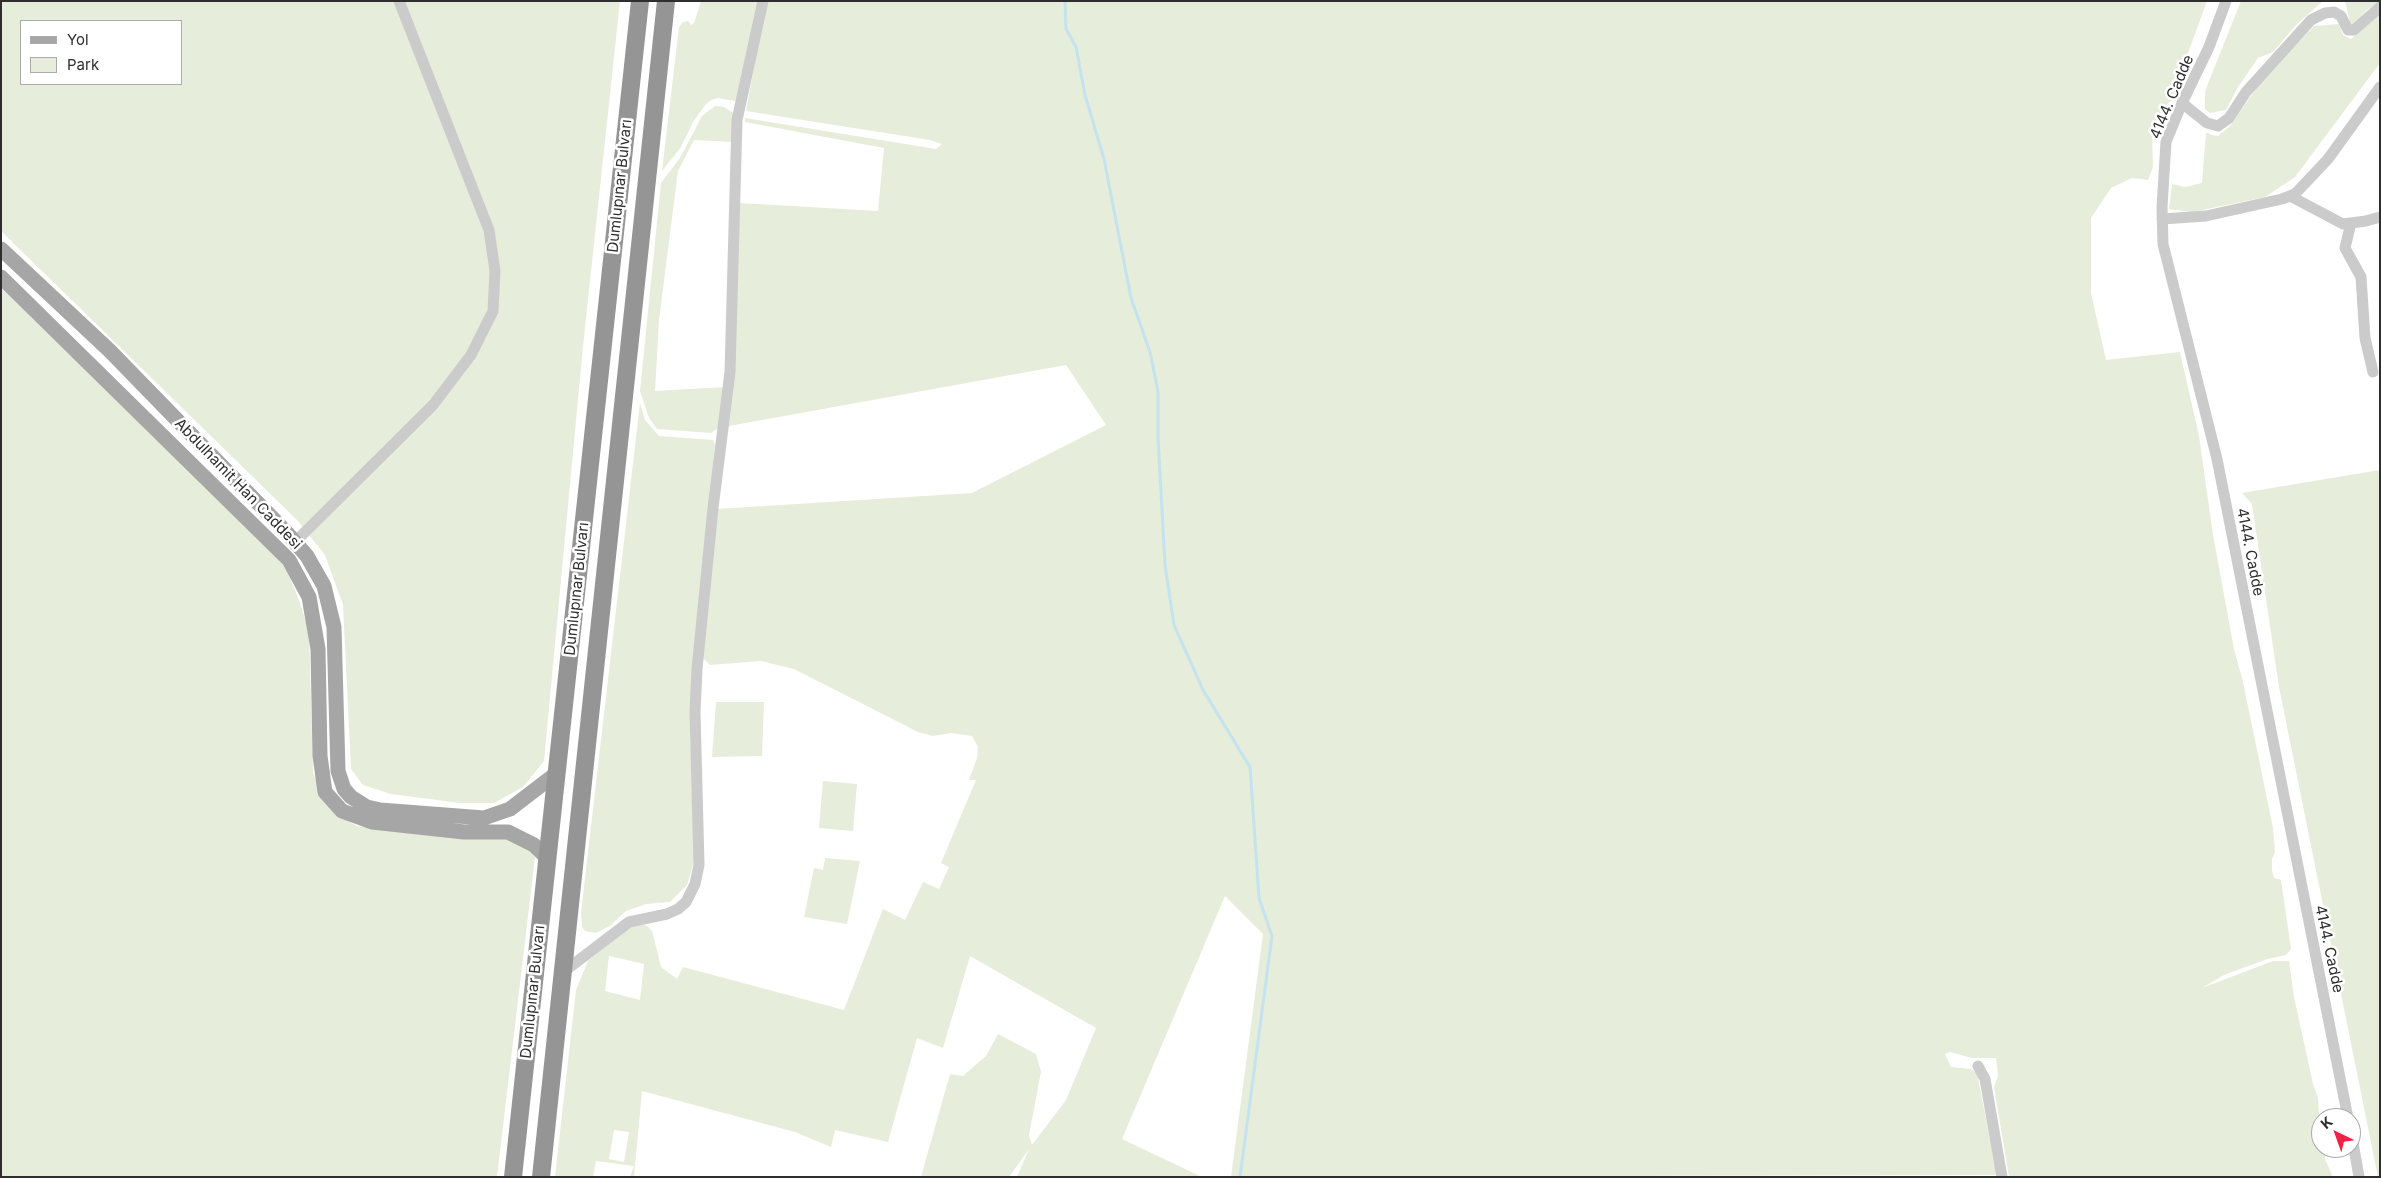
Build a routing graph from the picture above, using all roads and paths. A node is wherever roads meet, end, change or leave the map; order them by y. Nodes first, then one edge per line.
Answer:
1 (399, 1) edge
2 (640, 1) edge
3 (666, 1) edge
4 (763, 1) edge
5 (2226, 1) edge
6 (2380, 6) edge
7 (2380, 87) edge
8 (2182, 103) junction
9 (2290, 196) junction
10 (2380, 217) edge
11 (2162, 219) junction
12 (2351, 223) junction
13 (1, 249) edge
14 (1, 277) edge
15 (2373, 372) dead end
16 (295, 542) junction
17 (557, 772) junction
18 (548, 859) junction
19 (562, 973) junction
20 (1978, 1066) dead end
21 (2346, 1108) edge
22 (2356, 1158) edge
23 (513, 1177) edge
24 (542, 1177) edge
25 (2002, 1177) edge
26 (2359, 1177) edge

1 - 16 street
2 - 17 highway, Dumlupınar Bulvarı
3 - 19 highway, Dumlupınar Bulvarı
4 - 19 street
5 - 8 street, 4144. Cadde
6 - 8 street
7 - 9 street
8 - 11 street, 4144. Cadde
9 - 11 street
9 - 12 street
10 - 12 street
11 - 21 street, 4144. Cadde
12 - 15 street
13 - 16 main road, Abdulhamit Han Caddesi
14 - 18 main road, Abdulhamit Han Caddesi
16 - 17 main road, Abdulhamit Han Caddesi
17 - 18 highway, Dumlupınar Bulvarı
18 - 23 highway, Dumlupınar Bulvarı
19 - 24 highway, Dumlupınar Bulvarı
20 - 25 street
22 - 26 street

